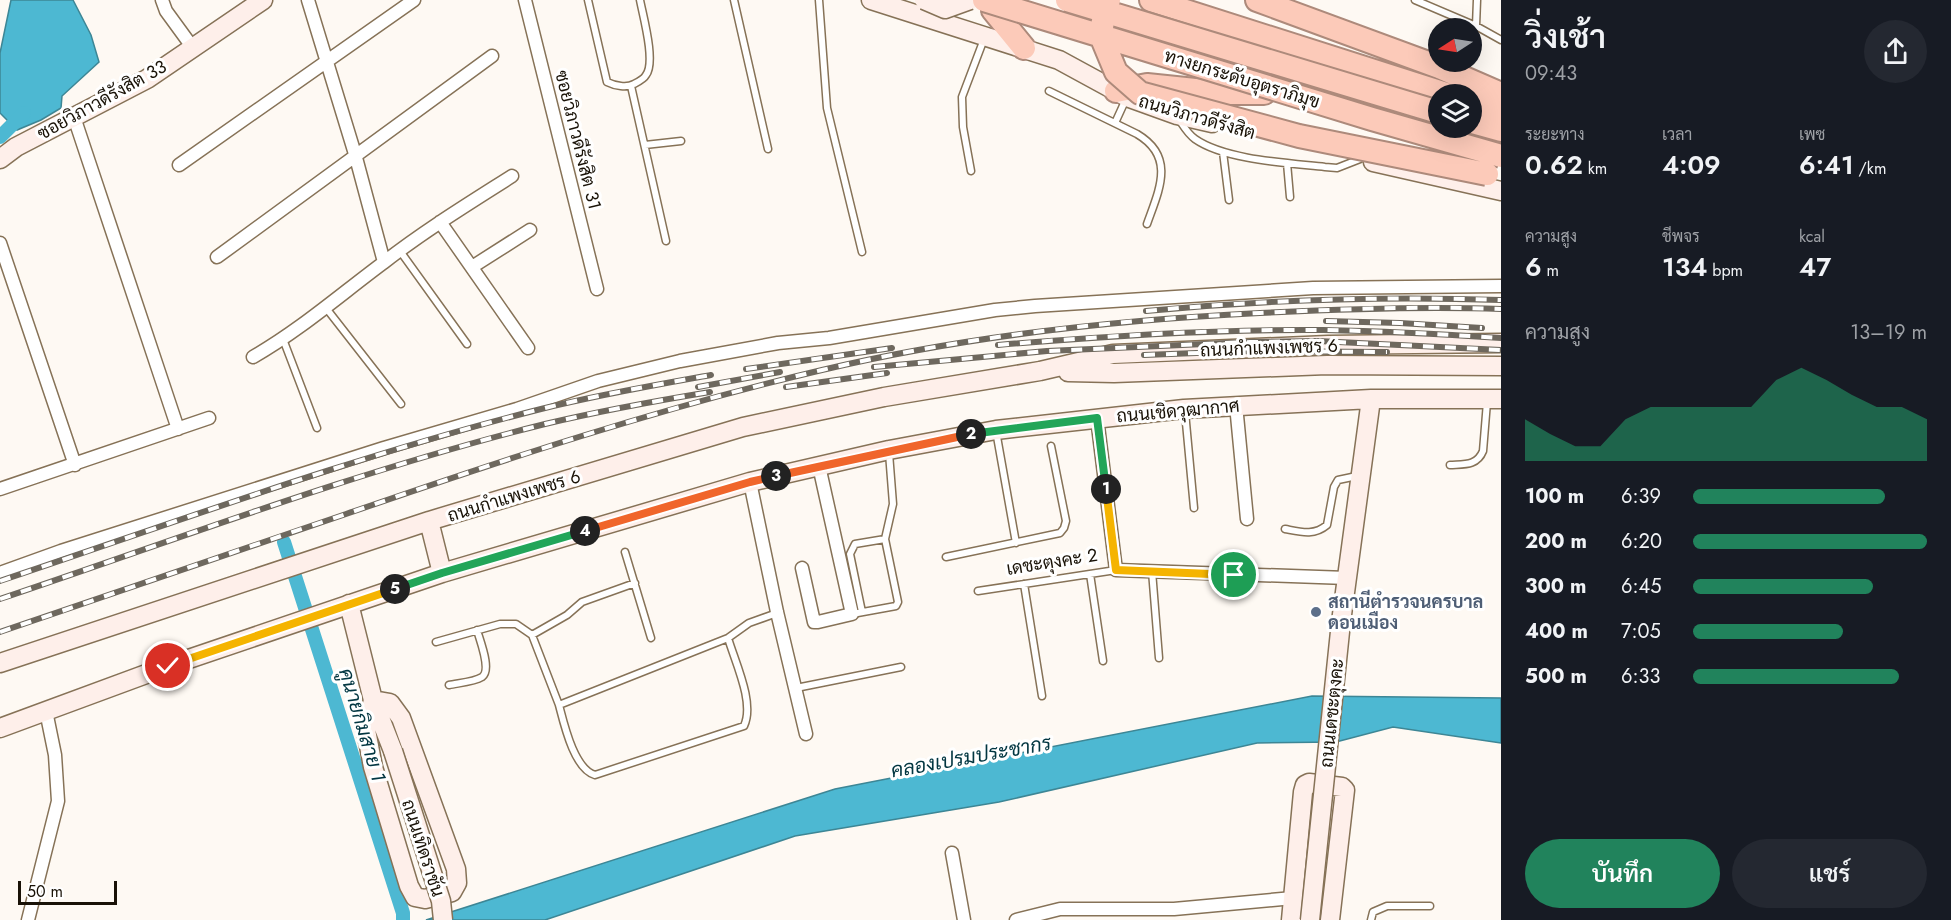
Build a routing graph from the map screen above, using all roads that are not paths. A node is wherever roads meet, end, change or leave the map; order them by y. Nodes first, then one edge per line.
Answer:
1 (162, 0) edge
2 (262, 0) edge
3 (308, 0) edge
4 (414, 0) edge
5 (525, 0) edge
6 (588, 0) edge
7 (640, 0) edge
8 (734, 0) edge
9 (819, 0) edge
10 (871, 0) edge
11 (924, 0) edge
12 (961, 0) edge
13 (970, 0) edge
14 (1067, 0) edge
15 (1108, 0) edge
16 (1151, 0) edge
17 (1257, 0) edge
18 (1415, 0) edge
19 (1477, 0) edge
20 (988, 5) edge
21 (1219, 14) dead end
22 (1457, 18) edge
23 (1476, 18) edge
24 (1482, 29) edge
25 (985, 36) junction
26 (1271, 37) junction
27 (1501, 40) edge
28 (193, 48) junction
29 (1024, 48) junction
30 (492, 56) dead end
31 (327, 60) junction
32 (631, 86) junction
33 (1428, 88) edge
34 (1049, 91) dead end
35 (1264, 93) junction
36 (1122, 94) junction
37 (1501, 94) edge
38 (1482, 105) edge
39 (1428, 109) edge
40 (1501, 110) edge
41 (1177, 115) junction
42 (74, 117) junction
43 (1115, 123) junction
44 (1482, 125) edge
45 (1501, 130) edge
46 (681, 141) dead end
47 (645, 146) junction
48 (768, 149) dead end
49 (1223, 152) junction
50 (355, 154) junction
51 (1501, 156) edge
52 (0, 159) edge
53 (1360, 159) junction
54 (1287, 163) junction
55 (179, 165) dead end
56 (971, 171) dead end
57 (512, 176) dead end
58 (1497, 177) edge
59 (1290, 197) dead end
60 (1229, 200) dead end
61 (440, 222) junction
62 (1147, 224) dead end
63 (530, 230) dead end
64 (666, 241) dead end
65 (0, 243) edge
66 (400, 251) junction
67 (862, 252) dead end
68 (217, 257) dead end
69 (384, 262) junction
70 (472, 267) junction
71 (1501, 286) edge
72 (597, 289) dead end
73 (326, 308) junction
74 (283, 339) junction
75 (1501, 343) edge
76 (467, 344) dead end
77 (528, 348) dead end
78 (253, 357) dead end
79 (1501, 366) edge
80 (1040, 371) junction
81 (1371, 399) junction
82 (1494, 399) edge
83 (401, 404) dead end
84 (1236, 405) junction
85 (1184, 409) junction
86 (209, 418) dead end
87 (1097, 418) junction
88 (317, 428) dead end
89 (178, 429) junction
90 (996, 430) junction
91 (1051, 446) dead end
92 (889, 450) junction
93 (75, 465) junction
94 (1450, 465) dead end
95 (819, 466) junction
96 (1361, 476) junction
97 (750, 482) junction
98 (0, 489) edge
99 (1194, 508) dead end
100 (1247, 519) dead end
101 (429, 521) junction
102 (1286, 529) dead end
103 (885, 539) junction
104 (1016, 543) junction
105 (625, 552) dead end
106 (946, 556) dead end
107 (802, 568) dead end
108 (1116, 570) junction
109 (1152, 571) junction
110 (0, 573) edge
111 (442, 573) junction
112 (1090, 574) junction
113 (1347, 578) junction
114 (635, 583) junction
115 (1024, 584) junction
116 (978, 591) dead end
117 (349, 604) junction
118 (777, 612) junction
119 (857, 613) junction
120 (477, 630) junction
121 (532, 635) junction
122 (651, 638) dead end
123 (728, 638) junction
124 (436, 642) dead end
125 (1160, 658) dead end
126 (1103, 661) dead end
127 (0, 663) edge
128 (901, 667) dead end
129 (449, 686) dead end
130 (796, 688) junction
131 (1042, 696) dead end
132 (374, 700) junction
133 (559, 705) junction
134 (46, 711) junction
135 (0, 728) edge
136 (806, 734) dead end
137 (952, 853) dead end
138 (1293, 898) junction
139 (1431, 906) dead end
140 (27, 920) edge
141 (443, 920) edge
142 (964, 920) edge
143 (1016, 920) edge
144 (1291, 920) edge
145 (1310, 920) edge
146 (1330, 920) edge
147 (1371, 920) edge

1 - 28 street
2 - 28 main road, ซอยวิภาวดีรังสิต 33
3 - 31 street
4 - 31 street
5 - 72 street, ซอยวิภาวดีรังสิต 31
6 - 32 lane
7 - 32 lane
8 - 48 lane
9 - 67 lane
10 - 25 main road, ถนนวิภาวดีรังสิต
11 - 13 main road, bridge
12 - 20 highway
14 - 39 highway, ทางยกระดับอุตราภิมุข, bridge
15 - 58 highway, bridge
16 - 26 highway
17 - 37 highway
18 - 22 lane
19 - 23 lane
20 - 29 highway
20 - 35 highway
20 - 51 highway, ทางยกระดับอุตราภิมุข, bridge
21 - 26 lane
24 - 27 lane
25 - 29 main road, ถนนวิภาวดีรังสิต
25 - 56 lane
26 - 33 highway
28 - 42 main road, ซอยวิภาวดีรังสิต 33
29 - 36 main road, ถนนวิภาวดีรังสิต
30 - 50 street
31 - 50 street
31 - 55 street
32 - 47 lane
34 - 43 lane
35 - 36 highway
35 - 58 highway
36 - 41 main road, ถนนวิภาวดีรังสิต
36 - 43 lane
38 - 40 highway
41 - 49 lane
41 - 53 main road, ถนนวิภาวดีรังสิต
42 - 52 main road, ซอยวิภาวดีรังสิต 33
42 - 89 street
43 - 62 lane
44 - 45 highway
46 - 47 lane
47 - 64 lane
49 - 54 lane
49 - 60 lane
50 - 68 street
50 - 69 street
53 - 54 lane
53 - 58 main road, ถนนวิภาวดีรังสิต
54 - 59 lane
57 - 61 street
61 - 66 street
61 - 70 street
63 - 70 street
65 - 93 street
66 - 69 street
66 - 76 lane
69 - 73 street
70 - 77 street
71 - 110 street
73 - 74 street
73 - 83 lane
74 - 78 street
74 - 88 lane
75 - 80 main road, ถนนกำแพงเพชร 6
79 - 80 main road, ถนนกำแพงเพชร 6
80 - 101 main road, ถนนกำแพงเพชร 6
81 - 82 main road, ถนนเชิดวุฒากาศ
81 - 84 main road, ถนนเชิดวุฒากาศ
81 - 96 main road, ถนนเดชะตุงคะ
82 - 94 lane
84 - 85 main road, ถนนเชิดวุฒากาศ
84 - 100 street
85 - 87 main road, ถนนเชิดวุฒากาศ
85 - 99 lane
86 - 89 street
87 - 90 main road, ถนนเชิดวุฒากาศ
87 - 108 street
89 - 93 street
90 - 92 main road, ถนนเชิดวุฒากาศ
90 - 104 lane
91 - 104 lane
92 - 95 main road, ถนนเชิดวุฒากาศ
92 - 103 lane
93 - 98 street
95 - 97 main road, ถนนเชิดวุฒากาศ
95 - 119 street
96 - 102 lane
96 - 113 main road, ถนนเดชะตุงคะ
97 - 111 main road, ถนนเชิดวุฒากาศ
97 - 118 street
101 - 111 main road
101 - 127 main road, ถนนกำแพงเพชร 6
103 - 119 lane
103 - 119 lane
104 - 106 lane
105 - 114 lane
107 - 119 street
108 - 109 street, เดชะตุงคะ 2
108 - 112 lane, เดชะตุงคะ 2
109 - 113 street, เดชะตุงคะ 2
109 - 125 lane
111 - 117 main road, ถนนเชิดวุฒากาศ
112 - 115 lane, เดชะตุงคะ 2
112 - 126 lane
113 - 145 main road, ถนนเดชะตุงคะ, bridge
114 - 121 lane
114 - 122 lane
115 - 116 lane, เดชะตุงคะ 2
115 - 131 lane
117 - 132 main road, ถนนเทิดราชัน
117 - 134 main road, ถนนเชิดวุฒากาศ
118 - 123 lane
118 - 130 street
120 - 121 lane
120 - 124 lane
120 - 129 lane
121 - 133 lane
123 - 133 lane
123 - 133 lane
128 - 130 lane
130 - 136 street
132 - 132 main road
132 - 141 main road, ถนนเทิดราชัน, bridge
134 - 135 main road, ถนนเชิดวุฒากาศ
134 - 140 street
137 - 142 street
138 - 143 street
138 - 144 main road
138 - 146 main road
139 - 147 lane

